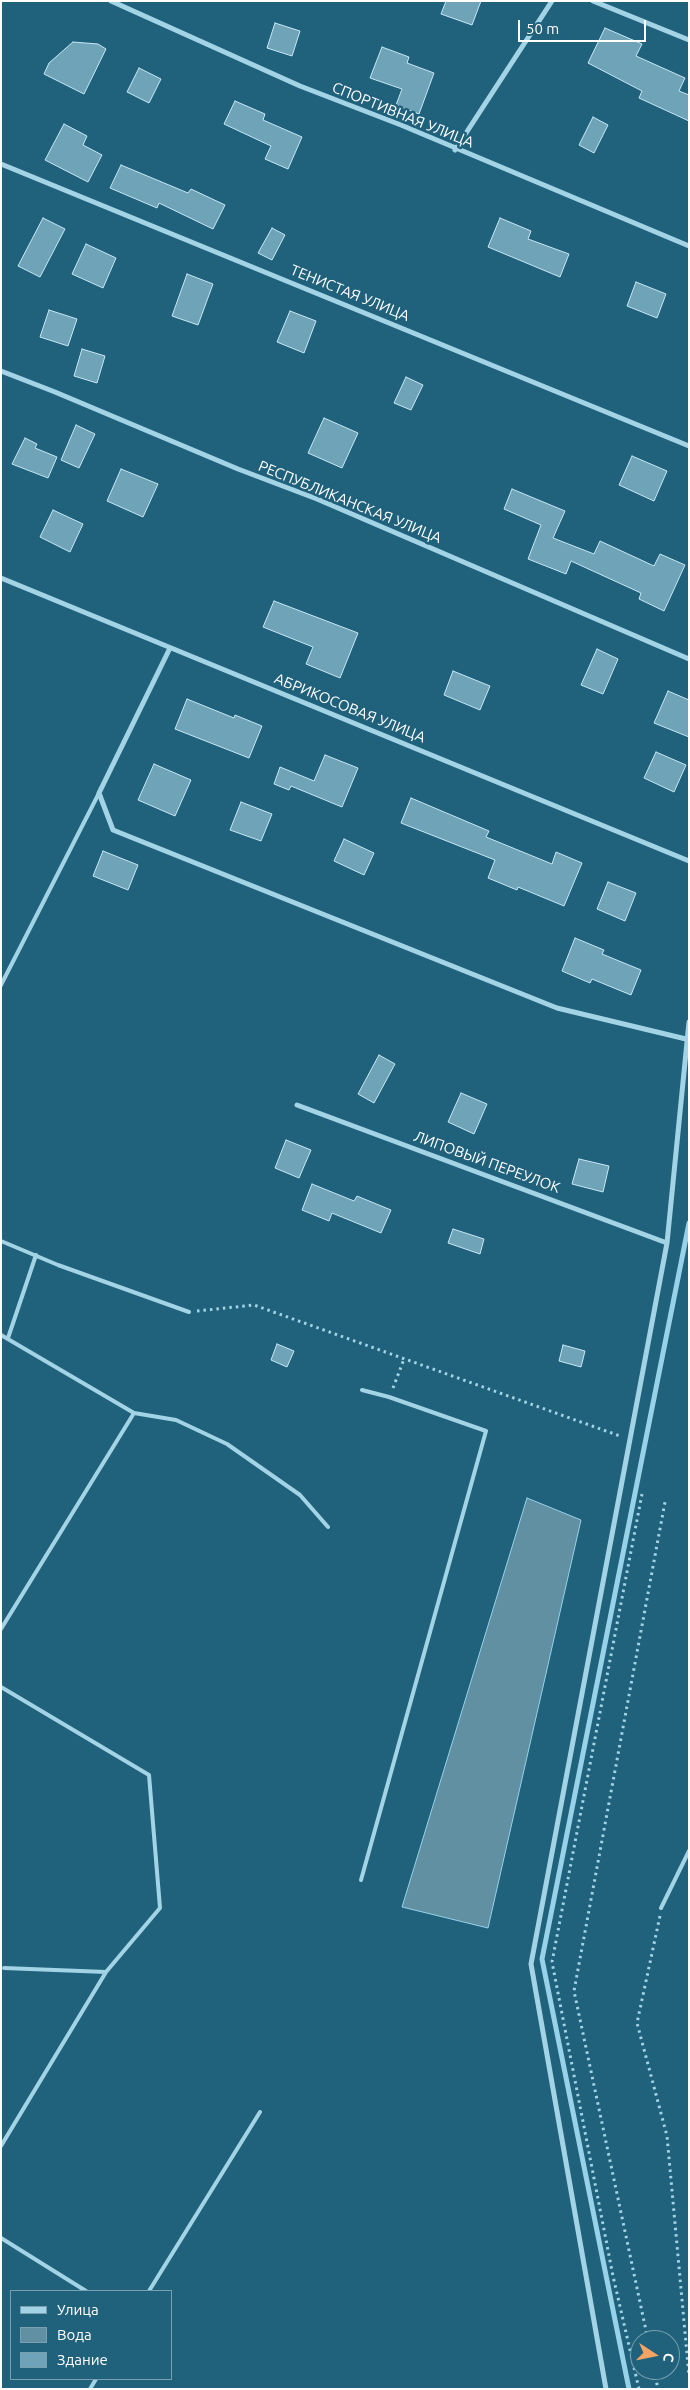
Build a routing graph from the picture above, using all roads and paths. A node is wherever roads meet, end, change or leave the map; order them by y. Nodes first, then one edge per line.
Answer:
1 (110, 1) edge
2 (552, 1) edge
3 (593, 1) edge
4 (689, 40) edge
5 (455, 150) junction
6 (1, 164) edge
7 (689, 246) edge
8 (1, 371) edge
9 (689, 446) edge
10 (1, 578) edge
11 (170, 648) junction
12 (689, 659) edge
13 (99, 793) junction
14 (689, 861) edge
15 (1, 985) edge
16 (689, 1022) edge
17 (686, 1039) junction
18 (298, 1105) dead end
19 (1, 1241) edge
20 (667, 1243) junction
21 (36, 1255) junction
22 (189, 1312) joint
23 (1, 1335) edge
24 (8, 1338) junction
25 (404, 1359) junction
26 (362, 1390) dead end
27 (389, 1397) junction
28 (134, 1413) junction
29 (630, 1440) junction
30 (642, 1494) dead end
31 (665, 1502) dead end
32 (328, 1527) dead end
33 (1, 1629) edge
34 (1, 1687) edge
35 (689, 1852) edge
36 (361, 1880) dead end
37 (661, 1908) joint
38 (4, 1968) dead end
39 (106, 1972) junction
40 (260, 2112) dead end
41 (1, 2146) edge
42 (1, 2238) edge
43 (84, 2290) edge
44 (150, 2290) edge
45 (646, 2330) edge
46 (689, 2376) edge
47 (606, 2389) edge
48 (639, 2389) edge

1 - 5 street, СПОРТИВНАЯ УЛИЦА
2 - 5 street
3 - 4 street
5 - 7 street, СПОРТИВНАЯ УЛИЦА
6 - 9 street, ТЕНИСТАЯ УЛИЦА
8 - 12 street, РЕСПУБЛИКАНСКАЯ УЛИЦА
10 - 11 street, АБРИКОСОВАЯ УЛИЦА
11 - 13 street
11 - 14 street, АБРИКОСОВАЯ УЛИЦА
13 - 15 lane
13 - 17 street
16 - 17 street
17 - 20 street
18 - 20 street, ЛИПОВЫЙ ПЕРЕУЛОК
19 - 21 lane
20 - 29 street
21 - 22 lane
21 - 24 lane
22 - 25 path
23 - 24 lane
24 - 28 lane
25 - 27 path
25 - 29 path
26 - 27 lane
27 - 36 lane
28 - 32 lane
28 - 33 lane
29 - 47 street
30 - 48 path
31 - 45 path
34 - 39 lane
35 - 37 lane
37 - 46 path
38 - 39 lane
39 - 41 lane
40 - 44 lane
42 - 43 lane

